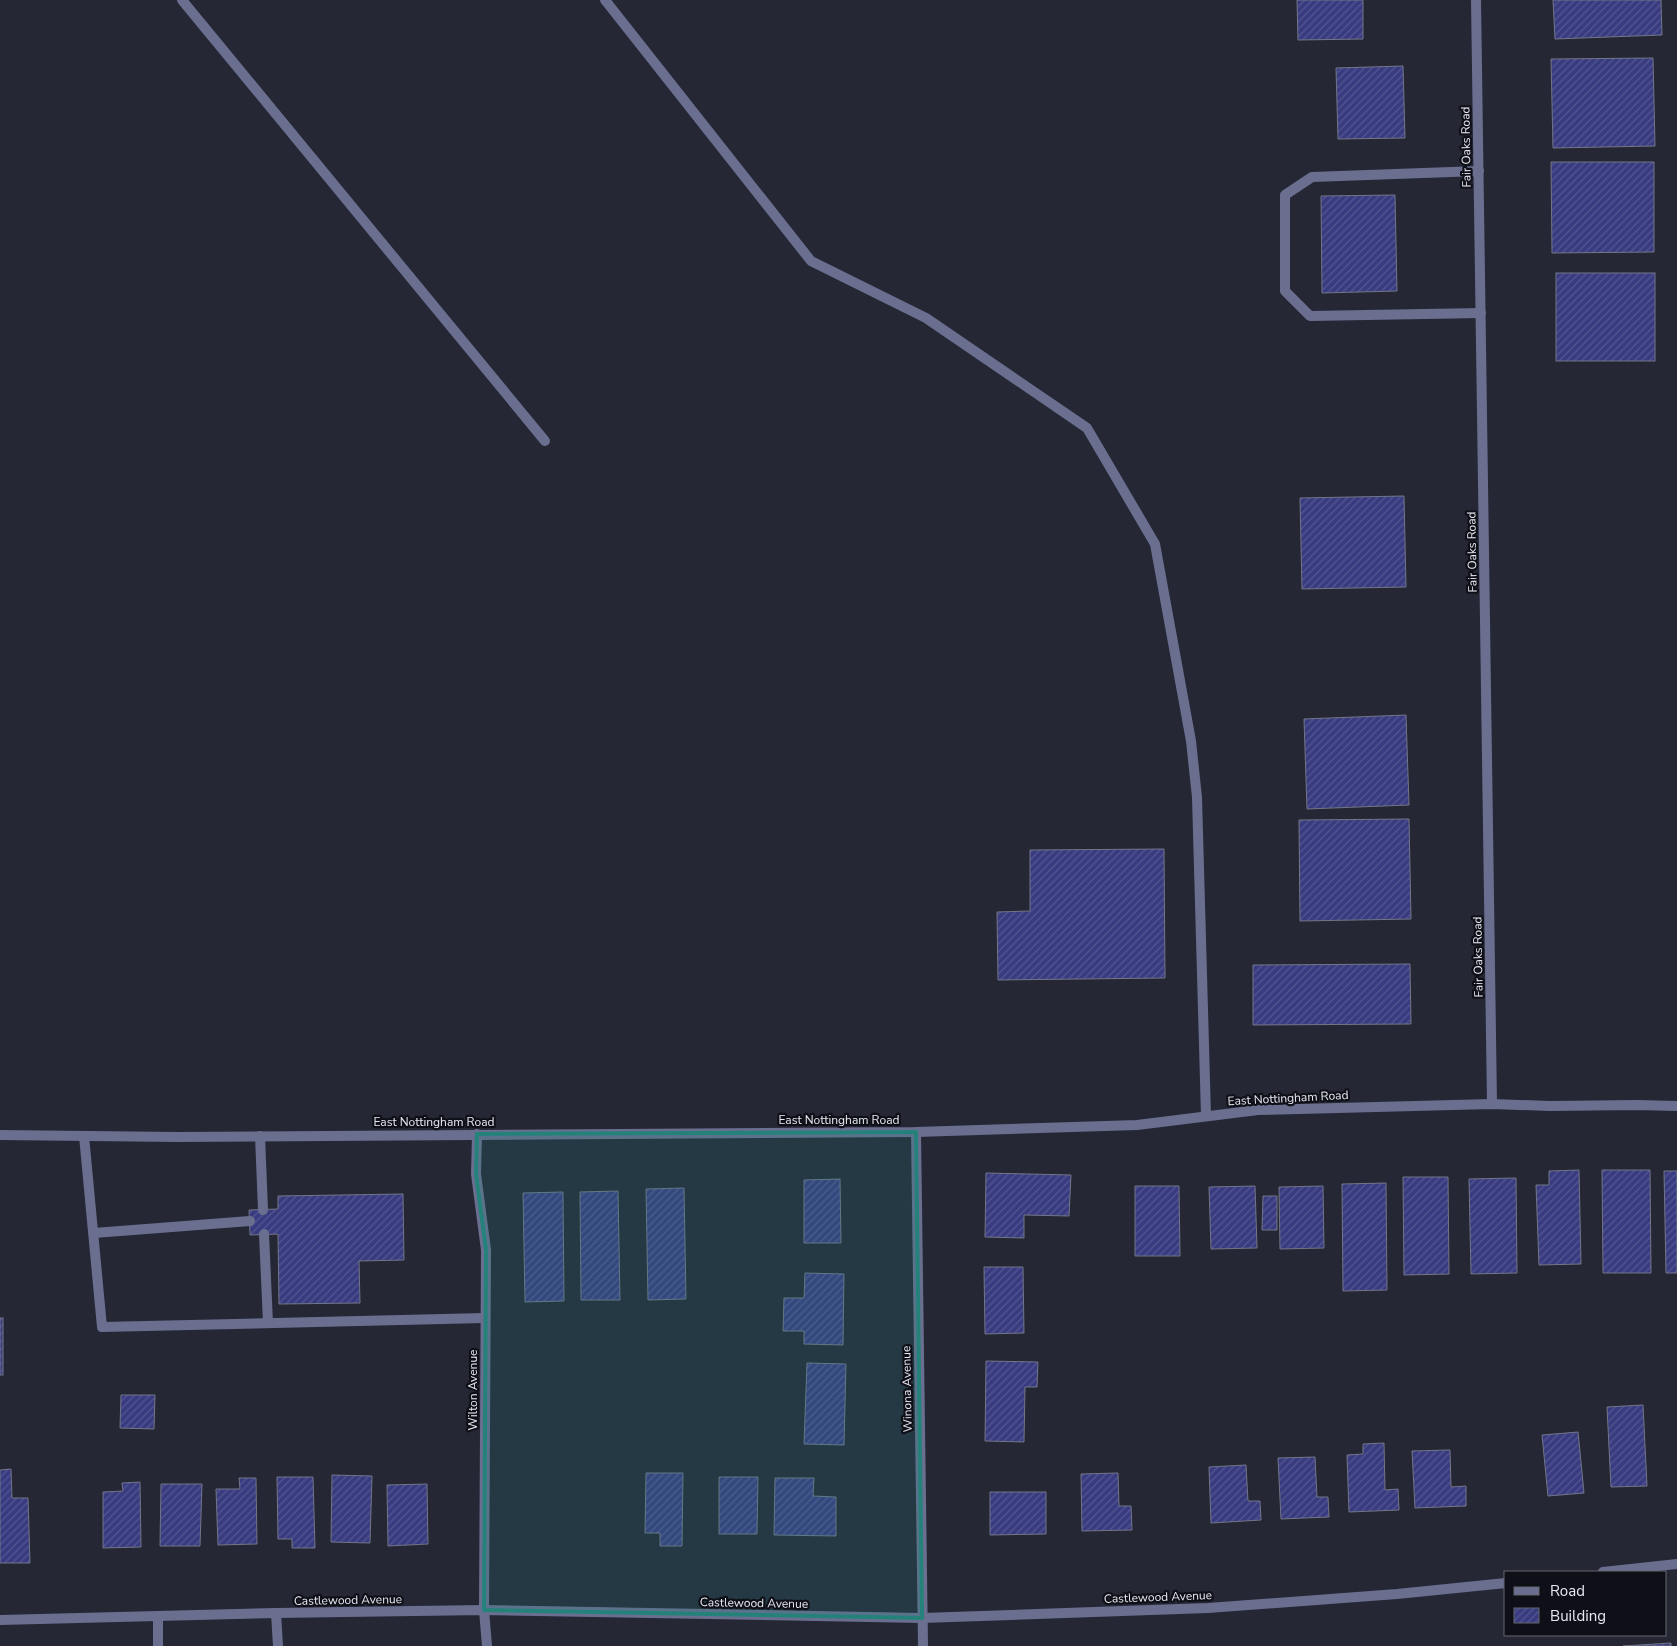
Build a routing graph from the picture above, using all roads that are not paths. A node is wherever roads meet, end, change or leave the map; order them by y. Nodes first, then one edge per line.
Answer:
1 (182, 0) edge
2 (605, 0) edge
3 (1476, 0) edge
4 (1479, 171) junction
5 (1481, 313) junction
6 (544, 441) dead end
7 (1492, 1104) junction
8 (1677, 1106) edge
9 (1206, 1116) junction
10 (916, 1132) junction
11 (477, 1134) junction
12 (0, 1135) edge
13 (84, 1136) junction
14 (260, 1136) junction
15 (263, 1210) dead end
16 (250, 1221) dead end
17 (94, 1234) junction
18 (264, 1234) dead end
19 (485, 1318) junction
20 (268, 1323) junction
21 (1677, 1564) edge
22 (1612, 1571) edge
23 (1504, 1583) edge
24 (484, 1610) junction
25 (276, 1613) junction
26 (158, 1616) junction
27 (922, 1618) junction
28 (0, 1620) edge
29 (158, 1646) edge
30 (278, 1646) edge
31 (487, 1646) edge
32 (923, 1646) edge

1 - 6 street
2 - 9 street
3 - 4 street, Fair Oaks Road
4 - 5 street, Fair Oaks Road
4 - 5 street
5 - 7 street, Fair Oaks Road
7 - 8 street, East Nottingham Road
7 - 9 street, East Nottingham Road
9 - 10 street, East Nottingham Road
10 - 11 street, East Nottingham Road
10 - 27 street, Winona Avenue
11 - 14 street, East Nottingham Road
11 - 19 street, Wilton Avenue
12 - 13 street, East Nottingham Road
13 - 14 street, East Nottingham Road
13 - 17 street
14 - 15 street
16 - 17 street
17 - 20 street
18 - 20 street
19 - 20 street
19 - 24 street, Wilton Avenue
21 - 22 street
23 - 27 street, Castlewood Avenue
24 - 25 street, Castlewood Avenue
24 - 27 street, Castlewood Avenue
24 - 31 street, Wilton Avenue
25 - 26 street, Castlewood Avenue
25 - 30 street
26 - 28 street, Castlewood Avenue
26 - 29 street
27 - 32 street, Winona Avenue

